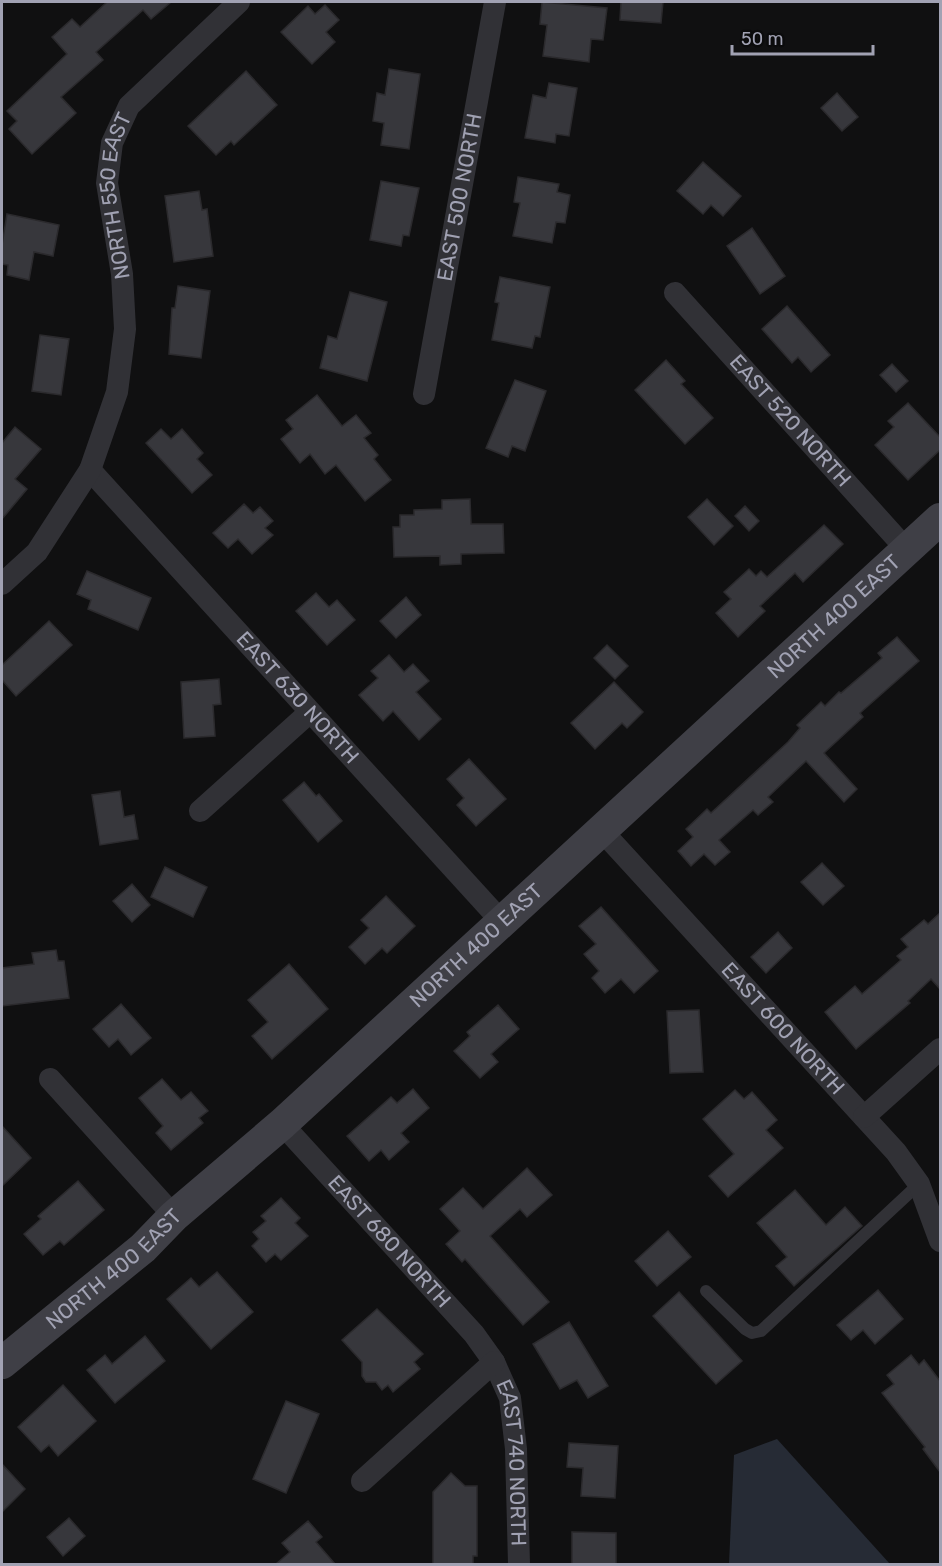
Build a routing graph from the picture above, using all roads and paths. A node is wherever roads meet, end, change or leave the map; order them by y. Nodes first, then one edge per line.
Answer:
1 (239, 2) edge
2 (495, 2) edge
3 (675, 293) dead end
4 (424, 394) dead end
5 (90, 470) junction
6 (940, 519) edge
7 (907, 550) junction
8 (2, 584) edge
9 (310, 712) junction
10 (201, 811) dead end
11 (602, 831) junction
12 (503, 923) junction
13 (940, 1049) edge
14 (50, 1079) dead end
15 (864, 1117) junction
16 (282, 1124) junction
17 (919, 1184) junction
18 (174, 1216) junction
19 (940, 1241) edge
20 (706, 1291) dead end
21 (494, 1362) junction
22 (2, 1363) edge
23 (362, 1481) dead end
24 (519, 1564) edge

1 - 5 street, NORTH 550 EAST
2 - 4 street, EAST 500 NORTH
3 - 7 street, EAST 520 NORTH
5 - 8 street, NORTH 550 EAST
5 - 9 street, EAST 630 NORTH
6 - 7 street, NORTH 400 EAST
7 - 11 street, NORTH 400 EAST
9 - 10 street
9 - 12 street, EAST 630 NORTH
11 - 12 street, NORTH 400 EAST
11 - 15 street, EAST 600 NORTH
12 - 16 street, NORTH 400 EAST
13 - 15 street
14 - 18 street
15 - 17 street, EAST 600 NORTH
16 - 18 street, NORTH 400 EAST
16 - 21 street, EAST 680 NORTH
17 - 19 street, EAST 600 NORTH
17 - 20 lane
18 - 22 street, NORTH 400 EAST
21 - 23 street
21 - 24 street, EAST 740 NORTH

